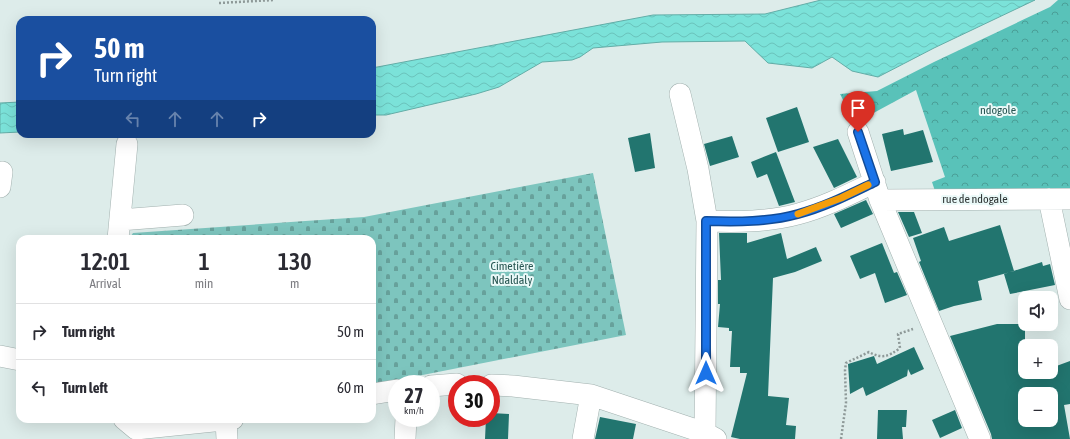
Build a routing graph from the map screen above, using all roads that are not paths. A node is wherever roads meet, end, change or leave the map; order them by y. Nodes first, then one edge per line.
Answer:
1 (680, 94) dead end
2 (858, 132) dead end
3 (127, 144) dead end
4 (878, 191) junction
5 (1049, 199) junction
6 (1070, 199) edge
7 (183, 216) dead end
8 (706, 221) junction
9 (119, 230) edge
10 (1070, 299) edge
11 (0, 356) edge
12 (16, 359) edge
13 (500, 385) edge
14 (388, 391) edge
15 (376, 393) edge
16 (591, 395) junction
17 (228, 426) edge
18 (406, 427) edge
19 (132, 429) edge
20 (711, 436) edge
21 (405, 439) edge
22 (583, 439) edge
23 (980, 439) edge

1 - 8 street
2 - 4 street
3 - 9 street
4 - 5 street, rue de ndogale
4 - 8 street
4 - 23 street
5 - 6 street, rue de ndogale
5 - 10 street
7 - 9 street
8 - 20 street
11 - 12 street
13 - 16 street
14 - 15 street
16 - 20 street
16 - 22 street
17 - 19 street
18 - 21 street

